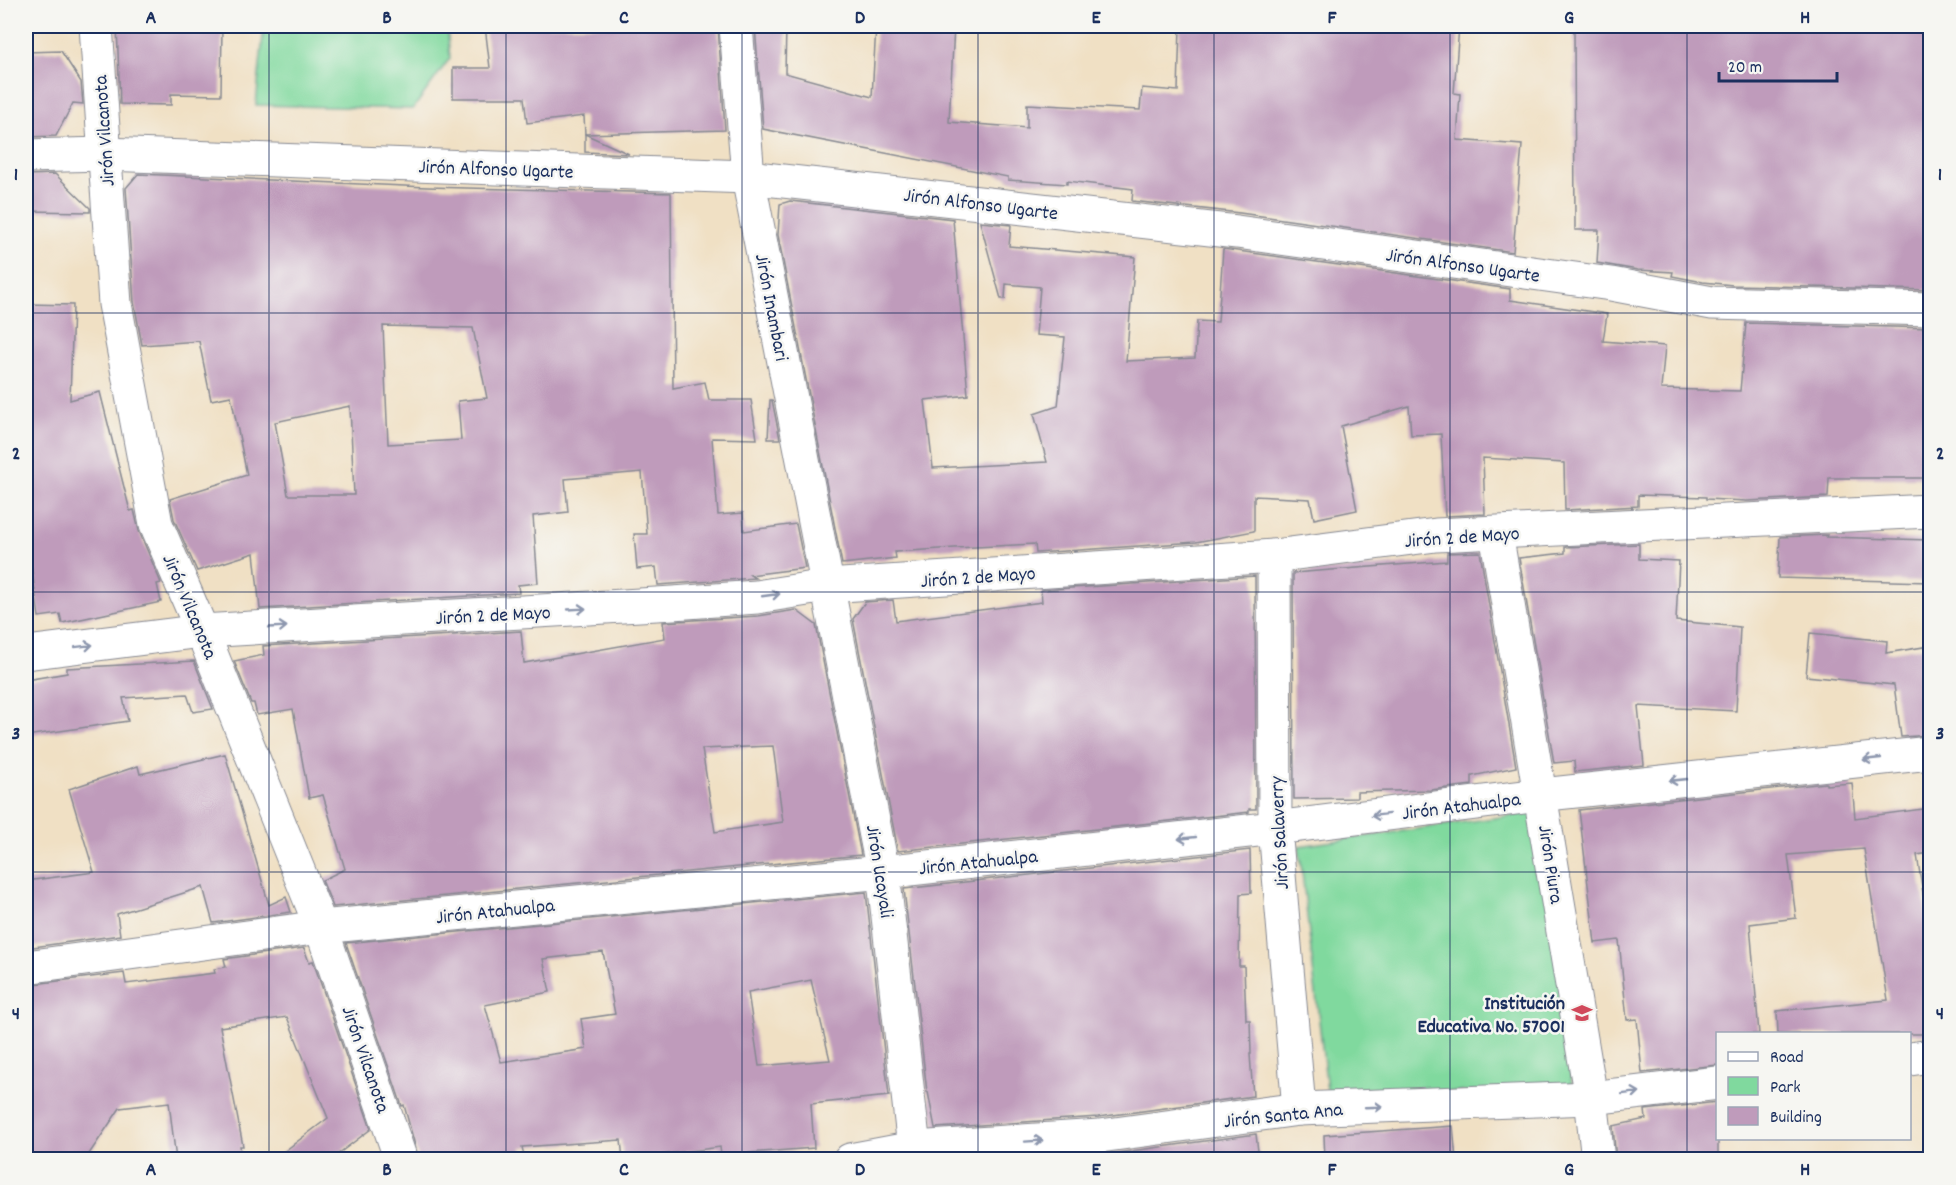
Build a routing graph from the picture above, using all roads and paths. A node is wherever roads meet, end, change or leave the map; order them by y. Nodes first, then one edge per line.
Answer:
1 (96, 26) edge
2 (736, 26) edge
3 (104, 154) junction
4 (26, 156) edge
5 (748, 177) junction
6 (1930, 309) edge
7 (1930, 511) edge
8 (1496, 533) junction
9 (1274, 556) junction
10 (827, 586) junction
11 (202, 631) junction
12 (26, 653) edge
13 (1930, 753) edge
14 (1540, 795) junction
15 (1275, 828) junction
16 (883, 872) junction
17 (321, 927) junction
18 (26, 967) edge
19 (1930, 1056) edge
20 (1911, 1059) edge
21 (1716, 1083) edge
22 (1591, 1098) junction
23 (1299, 1109) junction
24 (914, 1154) edge
25 (401, 1160) edge
26 (850, 1160) edge
27 (1598, 1160) edge

1 - 3 street, Jirón Vilcanota
2 - 5 street, Jirón Inambari
3 - 4 street, Jirón Alfonso Ugarte
3 - 5 street, Jirón Alfonso Ugarte
3 - 11 street, Jirón Vilcanota
5 - 6 street, Jirón Alfonso Ugarte
5 - 10 street, Jirón Inambari
7 - 8 street, Jirón 2 de Mayo
8 - 9 street, Jirón 2 de Mayo
8 - 14 street, Jirón Piura
9 - 10 street, Jirón 2 de Mayo
9 - 15 street, Jirón Salaverry
11 -> 10 street, Jirón 2 de Mayo
10 - 16 street, Jirón Ucayali
12 -> 11 street, Jirón 2 de Mayo
11 - 17 street, Jirón Vilcanota
13 -> 14 street, Jirón Atahualpa
14 -> 15 street, Jirón Atahualpa
14 - 22 street, Jirón Piura
15 -> 16 street, Jirón Atahualpa
15 - 23 street, Jirón Salaverry
16 - 17 street, Jirón Atahualpa
16 - 24 street, Jirón Ucayali
17 - 18 street, Jirón Atahualpa
17 - 25 street, Jirón Vilcanota
19 - 20 street
22 -> 21 street, Jirón Santa Ana
23 -> 22 street, Jirón Santa Ana
22 - 27 street, Jirón Piura
24 -> 23 street, Jirón Santa Ana
24 - 26 street, Jirón Santa Ana

